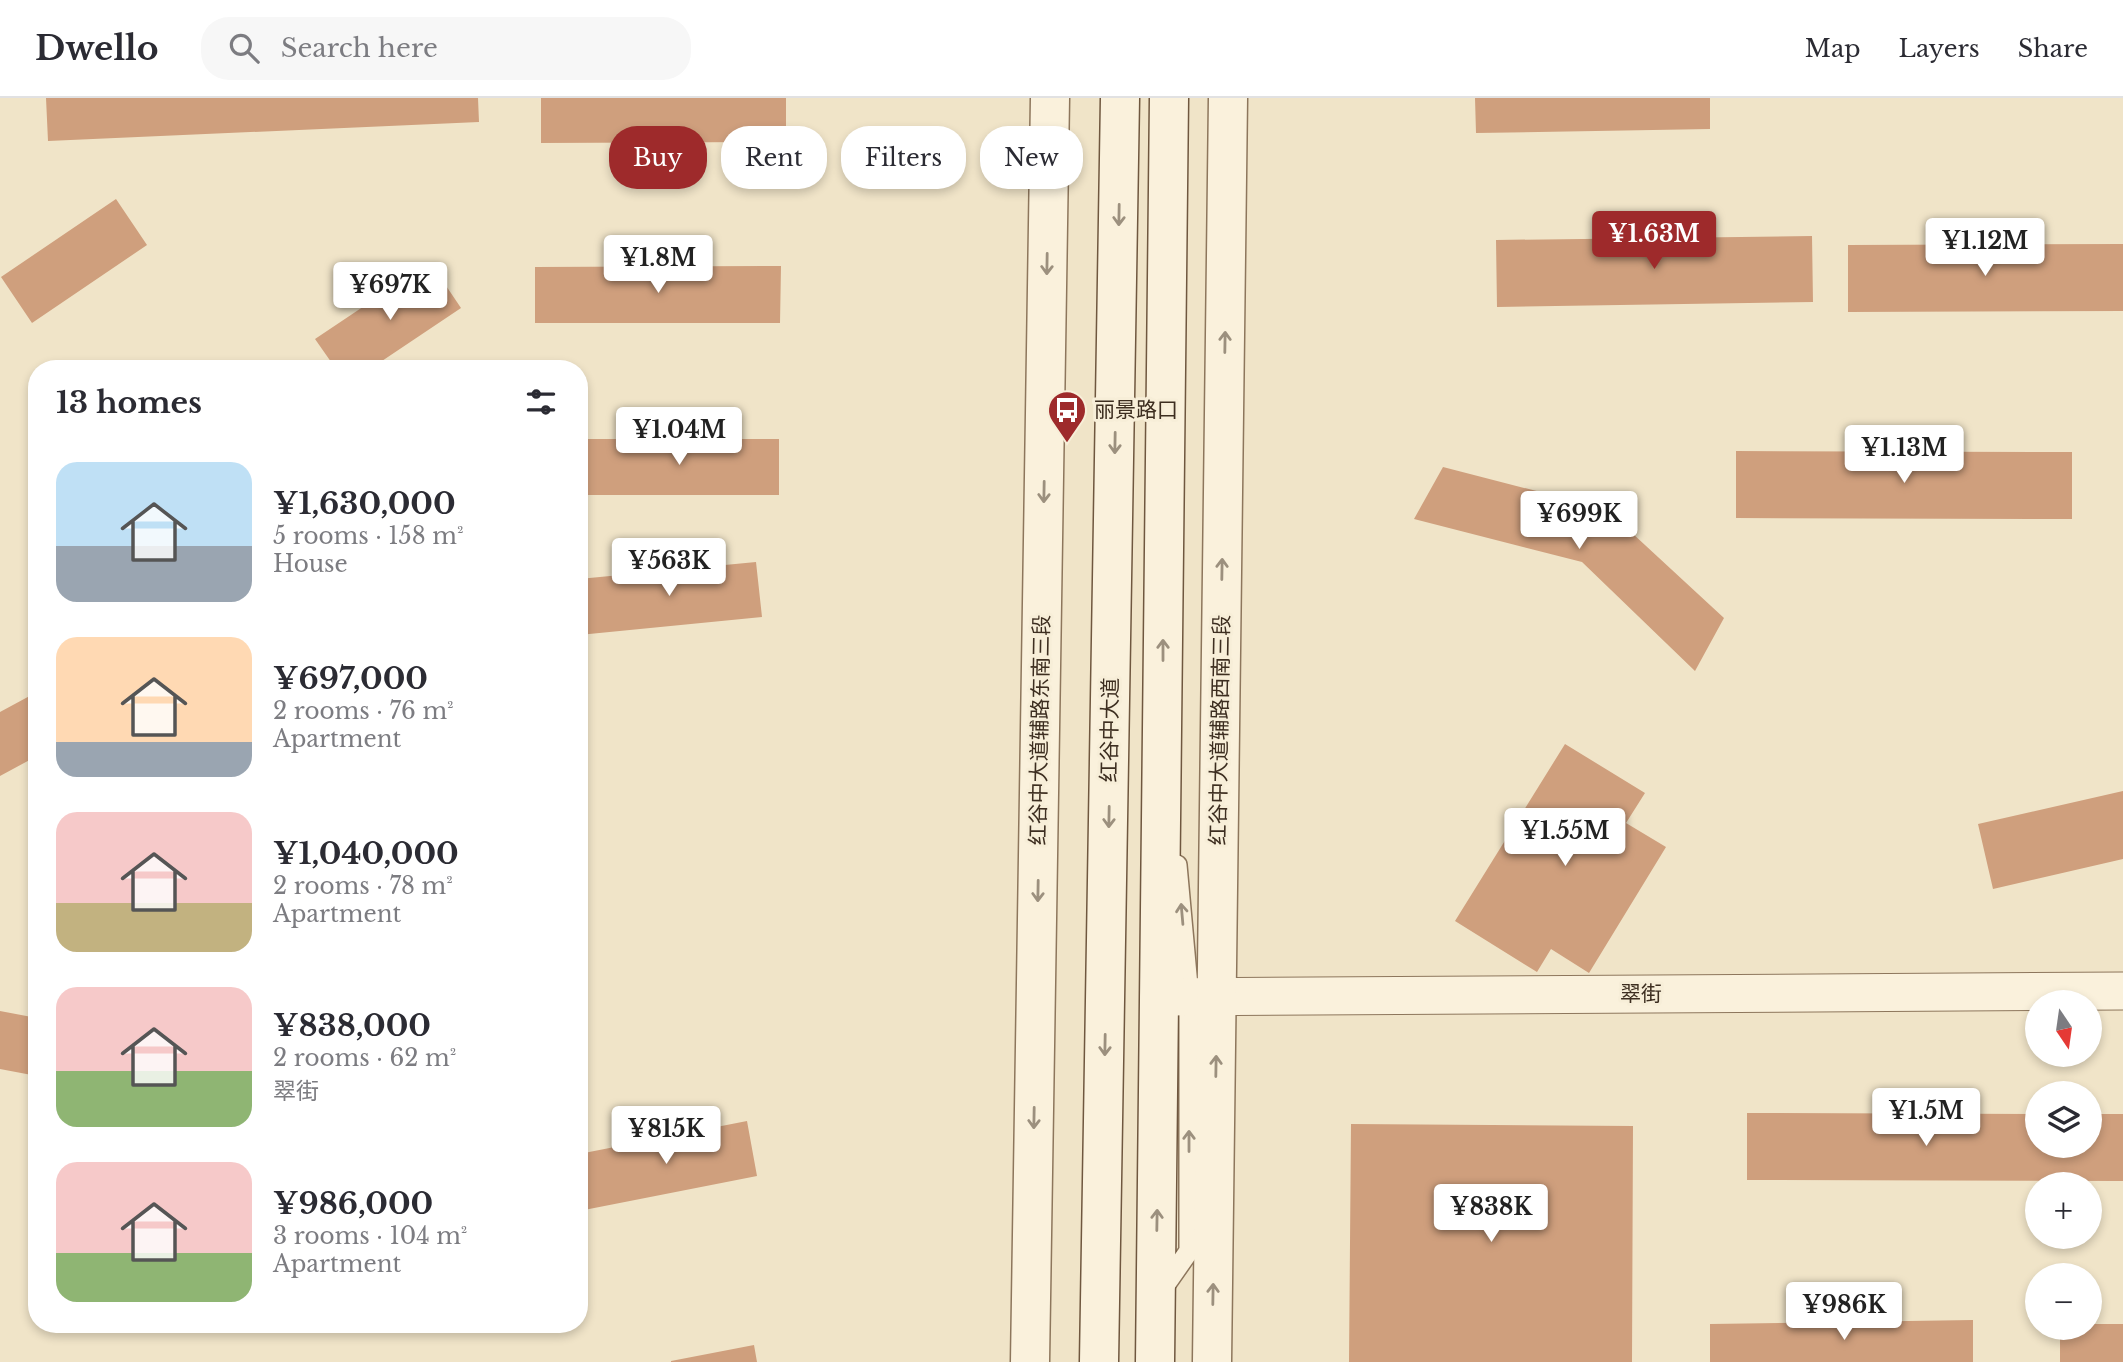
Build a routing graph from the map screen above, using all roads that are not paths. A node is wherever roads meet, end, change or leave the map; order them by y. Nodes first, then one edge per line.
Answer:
1 (1049, 98) edge
2 (1121, 98) edge
3 (1168, 98) edge
4 (1228, 98) edge
5 (2123, 991) edge
6 (1188, 997) junction
7 (1031, 1362) edge
8 (1100, 1362) edge
9 (1155, 1362) edge
10 (1212, 1362) edge

1 -> 7 main road, 红谷中大道辅路东南三段
2 -> 8 main road, 红谷中大道
6 -> 3 main road
6 -> 4 main road, 红谷中大道辅路西南三段
5 - 6 street, 翠街
9 -> 6 main road
10 -> 6 main road, 红谷中大道辅路西南三段

